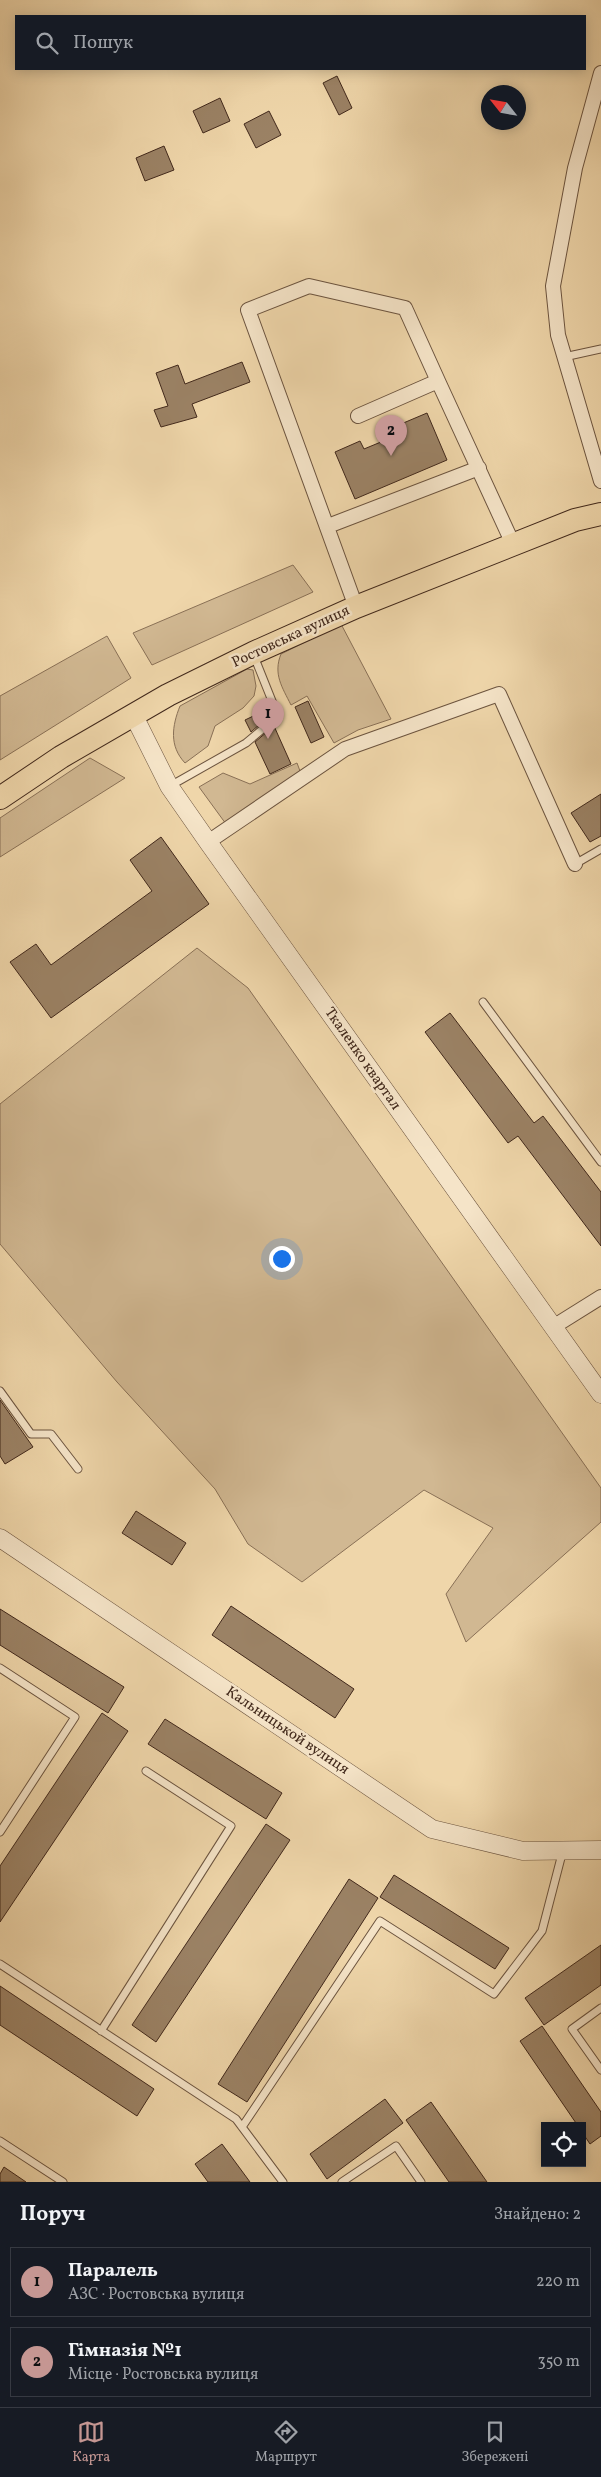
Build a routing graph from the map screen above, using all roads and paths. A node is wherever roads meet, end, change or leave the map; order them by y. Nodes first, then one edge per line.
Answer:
1 (601, 73) edge
2 (601, 349) edge
3 (564, 357) junction
4 (438, 381) junction
5 (358, 416) dead end
6 (479, 468) junction
7 (601, 481) edge
8 (601, 514) edge
9 (328, 526) junction
10 (513, 544) junction
11 (356, 607) junction
12 (253, 654) junction
13 (134, 716) junction
14 (170, 786) junction
15 (0, 798) edge
16 (208, 842) junction
17 (601, 849) edge
18 (575, 864) joint
19 (484, 1002) dead end
20 (601, 1162) edge
21 (601, 1297) edge
22 (553, 1327) junction
23 (0, 1391) edge
24 (601, 1394) edge
25 (78, 1469) dead end
26 (0, 1538) edge
27 (0, 1668) edge
28 (146, 1771) dead end
29 (0, 1832) edge
30 (563, 1850) junction
31 (601, 1850) edge
32 (0, 1964) edge
33 (601, 2008) edge
34 (101, 2031) junction
35 (601, 2070) edge
36 (242, 2127) junction
37 (0, 2141) edge
38 (62, 2182) edge
39 (283, 2182) edge
40 (342, 2182) edge
41 (421, 2182) edge

1 - 3 street
2 - 3 lane
3 - 7 street
4 - 5 street
4 - 6 street
4 - 9 street
6 - 9 street
6 - 10 street
8 - 10 highway, Ростовська вулиця
9 - 11 street
10 - 11 highway, Ростовська вулиця
11 - 12 highway, Ростовська вулиця
12 - 13 highway, Ростовська вулиця
12 - 14 lane
13 - 14 street, Ткаленко квартал
13 - 15 highway, Ростовська вулиця
14 - 16 street, Ткаленко квартал
16 - 18 street
16 - 22 street, Ткаленко квартал
17 - 18 lane
19 - 20 lane
21 - 22 street
22 - 24 street, Ткаленко квартал
23 - 25 lane
26 - 30 street, Кальницькой вулиця
27 - 29 lane
28 - 34 lane
30 - 31 street, Кальницькой вулиця
30 - 36 lane
32 - 34 lane
33 - 35 lane
34 - 36 lane
36 - 39 lane
37 - 38 lane
40 - 41 lane

